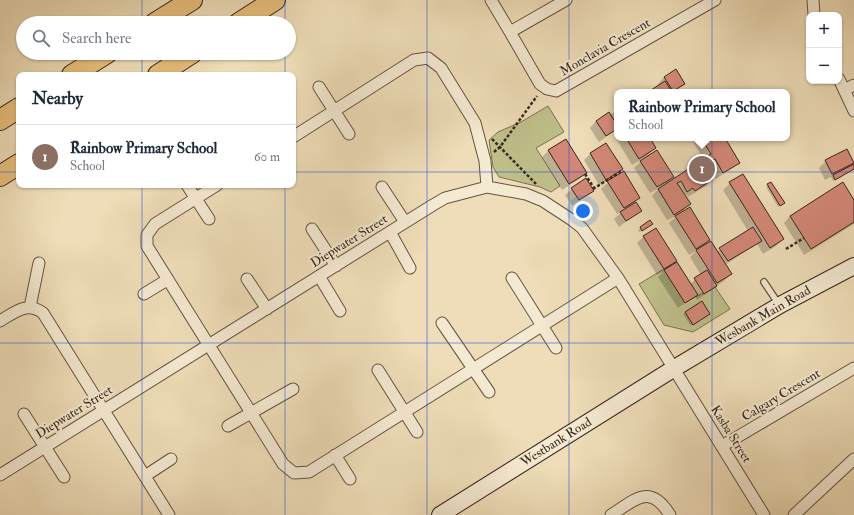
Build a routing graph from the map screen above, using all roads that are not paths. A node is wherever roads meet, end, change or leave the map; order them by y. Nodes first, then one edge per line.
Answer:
1 (192, 0) edge
2 (275, 0) edge
3 (491, 0) edge
4 (566, 0) edge
5 (715, 0) edge
6 (813, 0) edge
7 (814, 12) edge
8 (166, 16) edge
9 (250, 16) edge
10 (510, 32) junction
11 (96, 60) edge
12 (181, 60) edge
13 (77, 72) edge
14 (163, 72) edge
15 (319, 87) dead end
16 (849, 87) edge
17 (16, 110) edge
18 (334, 111) junction
19 (854, 111) edge
20 (0, 120) edge
21 (349, 134) dead end
22 (296, 135) edge
23 (16, 166) edge
24 (0, 176) edge
25 (487, 186) junction
26 (382, 187) dead end
27 (189, 188) edge
28 (212, 188) edge
29 (196, 198) junction
30 (209, 219) dead end
31 (405, 222) junction
32 (312, 229) dead end
33 (390, 232) junction
34 (39, 263) dead end
35 (336, 266) junction
36 (854, 266) edge
37 (410, 268) dead end
38 (319, 276) junction
39 (512, 278) dead end
40 (618, 278) junction
41 (247, 279) dead end
42 (167, 280) junction
43 (764, 282) dead end
44 (144, 294) dead end
45 (780, 305) junction
46 (30, 307) junction
47 (266, 309) junction
48 (340, 311) dead end
49 (0, 321) edge
50 (442, 322) dead end
51 (543, 326) junction
52 (208, 345) junction
53 (556, 348) dead end
54 (854, 368) edge
55 (473, 369) junction
56 (673, 369) junction
57 (378, 370) dead end
58 (293, 389) dead end
59 (489, 392) dead end
60 (104, 410) junction
61 (404, 412) junction
62 (251, 413) junction
63 (24, 414) dead end
64 (228, 426) dead end
65 (417, 432) dead end
66 (722, 446) junction
67 (45, 447) junction
68 (335, 455) junction
69 (171, 458) dead end
70 (854, 459) edge
71 (0, 475) edge
72 (145, 476) junction
73 (64, 477) dead end
74 (350, 479) dead end
75 (170, 515) edge
76 (440, 515) edge
77 (611, 515) edge
78 (670, 515) edge
79 (764, 515) edge
80 (794, 515) edge

1 - 8 highway
2 - 9 highway
3 - 10 street
4 - 10 street
5 - 10 street, Monclavia Crescent
6 - 7 street
11 - 13 highway
12 - 14 highway
15 - 18 street
16 - 19 street
17 - 20 highway
18 - 21 street
18 - 22 street
18 - 25 street
23 - 24 highway
25 - 31 street, Diepwater Street
25 - 40 street, Diepwater Street
26 - 31 street
27 - 29 street
28 - 29 street
29 - 30 street
29 - 42 street
31 - 33 street, Diepwater Street
32 - 35 street
33 - 35 street, Diepwater Street
33 - 37 street
34 - 46 street
35 - 38 street, Diepwater Street
36 - 45 street, Wesbank Main Road
38 - 47 street, Diepwater Street
38 - 48 street
39 - 51 street
40 - 51 street
40 - 56 street, Diepwater Street
41 - 47 street
42 - 44 street
42 - 52 street
43 - 45 lane
45 - 56 street, Wesbank Main Road
46 - 49 street
46 - 60 street
47 - 52 street, Diepwater Street
50 - 55 street
51 - 53 street
51 - 55 street
52 - 60 street, Diepwater Street
52 - 62 street
54 - 66 street, Calgary Crescent
55 - 59 street
55 - 61 street
56 - 66 street, Kasba Street
56 - 76 street, Westbank Road
57 - 61 street
58 - 62 street
60 - 67 street, Diepwater Street
60 - 72 street
61 - 65 street
61 - 68 street
62 - 64 street
62 - 68 street
63 - 67 street
66 - 79 street, Kasba Street
67 - 71 street, Diepwater Street
67 - 73 street
68 - 74 street
69 - 72 street
70 - 80 street
72 - 75 street
77 - 78 street

